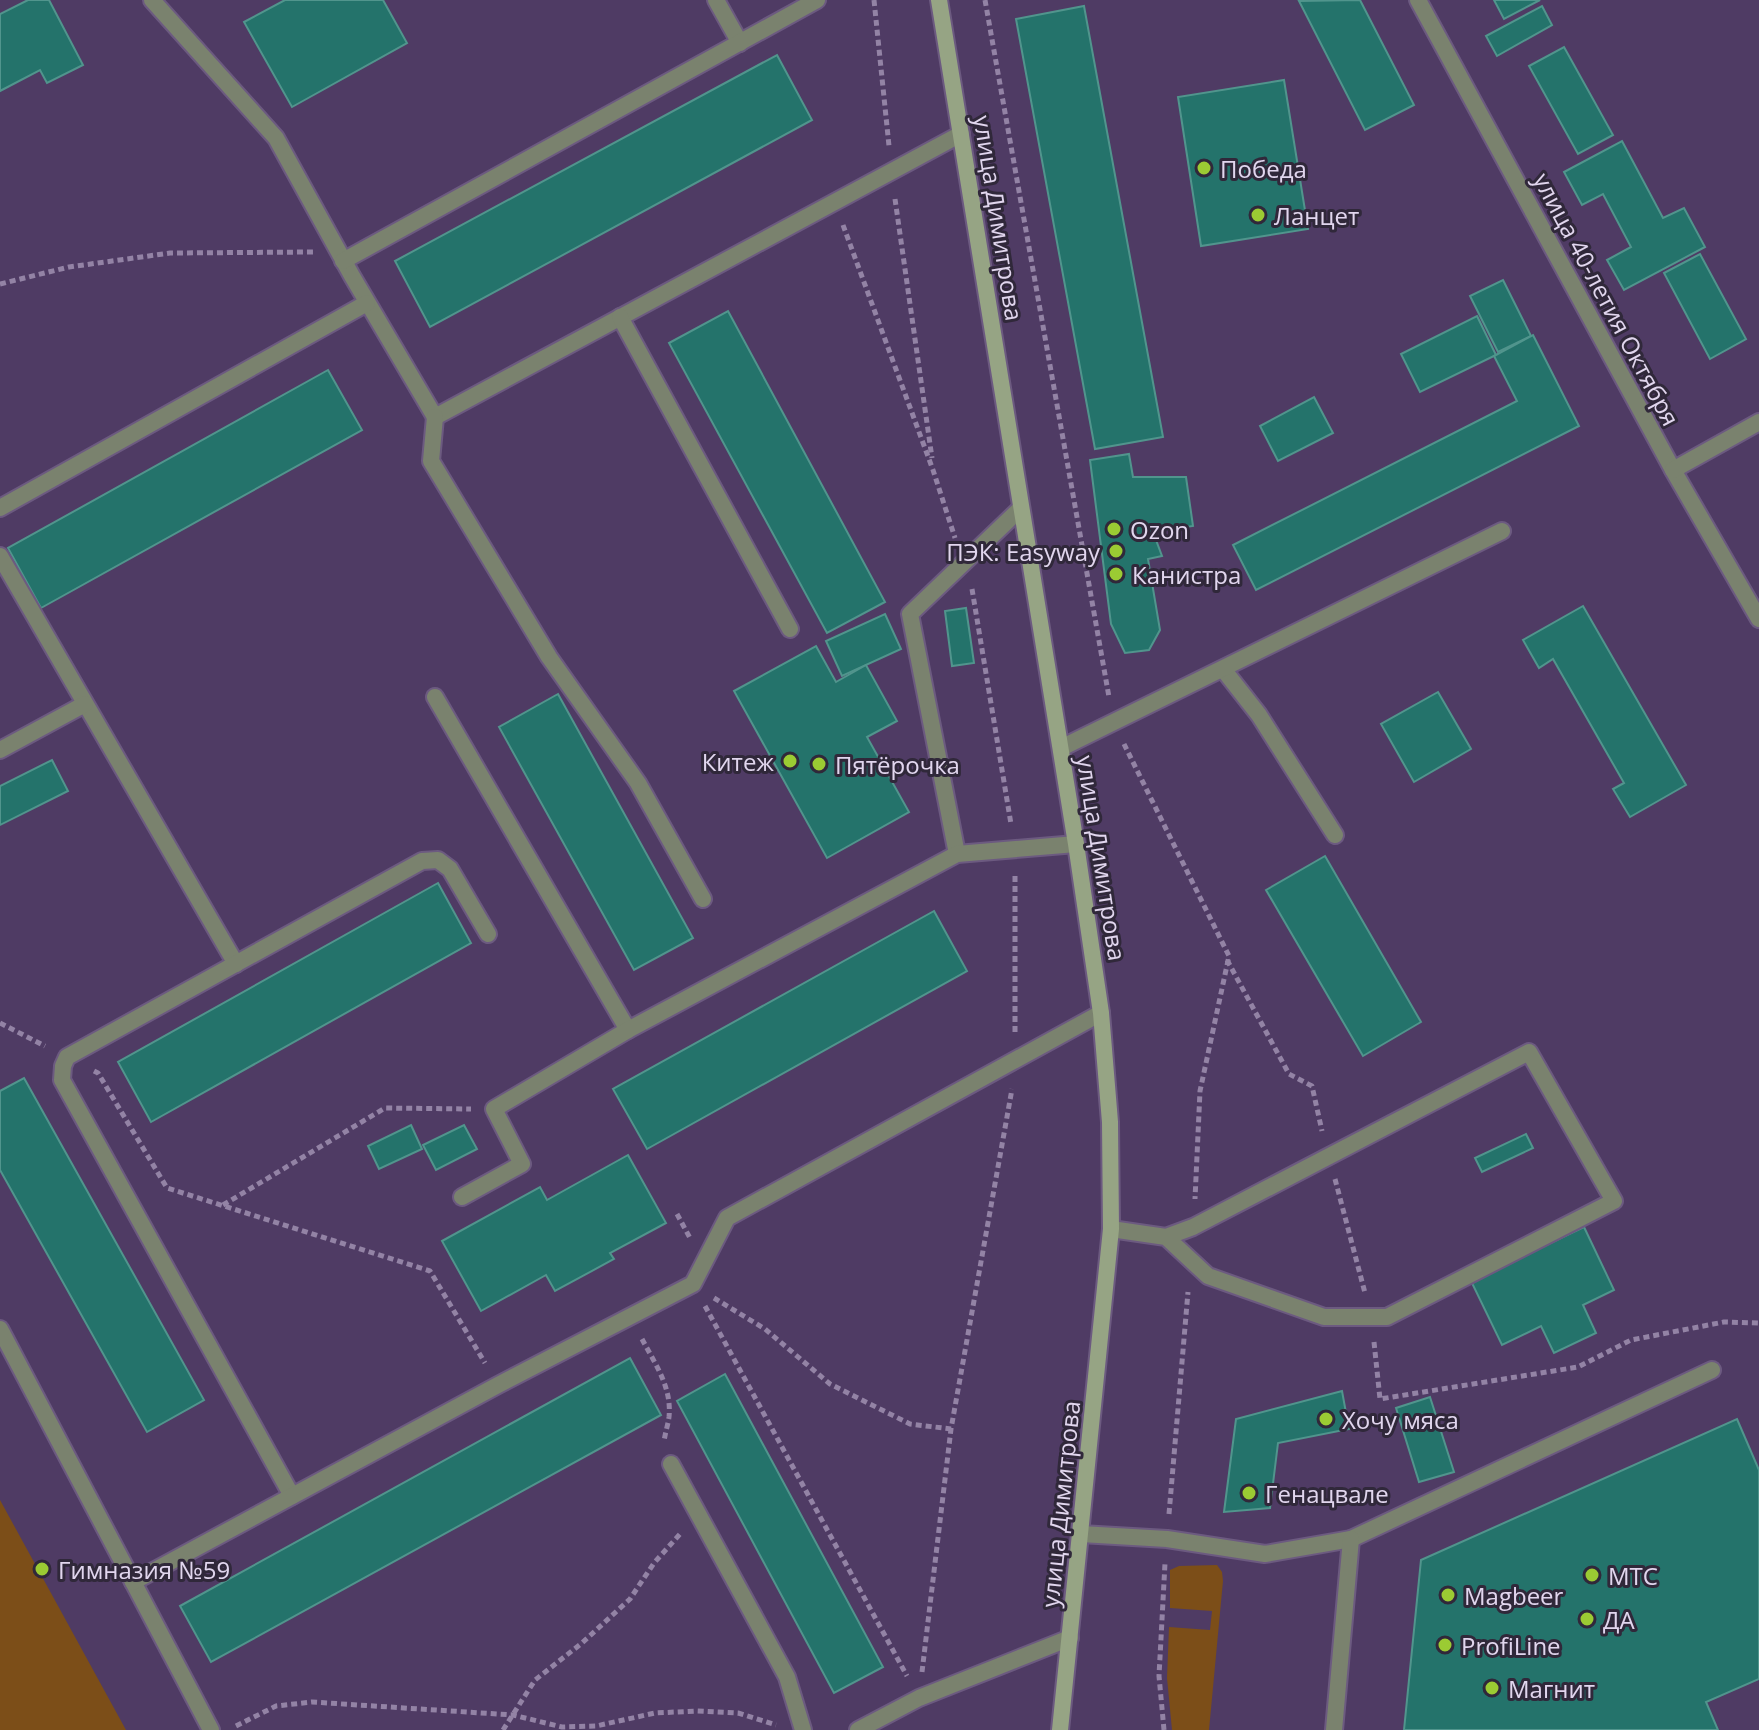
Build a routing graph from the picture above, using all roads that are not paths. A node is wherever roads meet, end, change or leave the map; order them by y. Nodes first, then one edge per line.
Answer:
1 (152, 0) edge
2 (716, 0) edge
3 (817, 0) edge
4 (939, 0) edge
5 (1418, 0) edge
6 (740, 43) junction
7 (961, 134) junction
8 (340, 256) junction
9 (367, 303) junction
10 (620, 317) junction
11 (435, 417) junction
12 (1759, 422) edge
13 (1673, 470) junction
14 (0, 508) edge
15 (1021, 508) junction
16 (1502, 531) dead end
17 (0, 556) edge
18 (1759, 619) edge
19 (790, 629) dead end
20 (1223, 669) junction
21 (435, 697) dead end
22 (85, 704) junction
23 (1061, 748) junction
24 (0, 750) edge
25 (1335, 835) dead end
26 (1076, 844) junction
27 (957, 854) junction
28 (703, 899) dead end
29 (488, 934) dead end
30 (236, 964) junction
31 (1101, 1013) junction
32 (628, 1030) junction
33 (462, 1197) dead end
34 (1111, 1229) junction
35 (1166, 1237) junction
36 (0, 1329) edge
37 (1712, 1370) dead end
38 (671, 1464) road end
39 (292, 1496) junction
40 (1081, 1534) junction
41 (1351, 1539) junction
42 (133, 1582) junction
43 (1070, 1638) junction
44 (211, 1730) edge
45 (803, 1730) edge
46 (858, 1730) edge
47 (1060, 1730) edge
48 (1334, 1730) edge

1 - 8 street
2 - 6 street
3 - 6 street
4 - 7 main road, улица Димитрова
5 - 13 street, улица 40-летия Октября
6 - 8 street
7 - 10 street
7 - 15 main road, улица Димитрова
8 - 9 street
9 - 11 street
9 - 14 street
10 - 11 street
10 - 19 street
11 - 28 street
12 - 13 street
13 - 18 street, улица 40-летия Октября
15 - 23 main road, улица Димитрова
15 - 27 street
16 - 20 street
17 - 22 street
20 - 23 street
20 - 25 street
21 - 32 street
22 - 24 street
22 - 30 street
23 - 26 main road, улица Димитрова
26 - 27 street
26 - 31 main road, улица Димитрова
27 - 32 street
29 - 30 street
30 - 39 street
31 - 34 main road, улица Димитрова
31 - 39 street
32 - 33 street
34 - 35 street
34 - 40 main road, улица Димитрова
35 - 35 street
36 - 42 street
37 - 41 street
38 - 45 street
39 - 42 street
40 - 41 street
40 - 43 main road, улица Димитрова
41 - 48 street
42 - 44 street
43 - 46 street
43 - 47 main road, улица Димитрова

